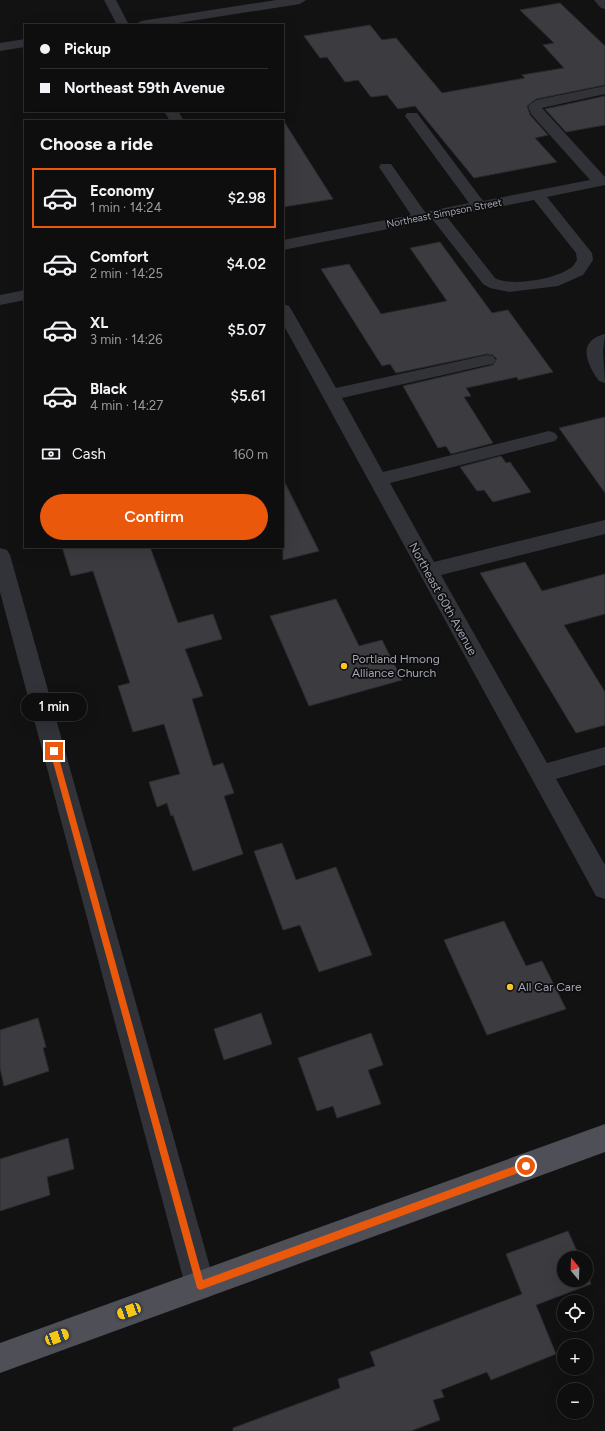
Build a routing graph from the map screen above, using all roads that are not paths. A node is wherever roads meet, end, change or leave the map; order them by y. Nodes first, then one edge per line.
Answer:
1 (110, 0) edge
2 (300, 0) edge
3 (600, 0) edge
4 (605, 5) edge
5 (123, 24) edge
6 (147, 24) edge
7 (24, 43) edge
8 (0, 47) edge
9 (605, 90) edge
10 (412, 116) dead end
11 (386, 168) dead end
12 (602, 182) edge
13 (538, 195) junction
14 (479, 206) junction
15 (429, 216) junction
16 (284, 245) edge
17 (24, 295) edge
18 (0, 300) edge
19 (284, 311) edge
20 (605, 339) edge
21 (487, 360) dead end
22 (605, 377) edge
23 (332, 395) junction
24 (548, 437) dead end
25 (378, 480) junction
26 (605, 527) edge
27 (0, 555) edge
28 (428, 571) junction
29 (605, 756) edge
30 (541, 774) junction
31 (605, 888) edge
32 (605, 1138) edge
33 (200, 1285) junction
34 (0, 1358) edge

1 - 5 street
2 - 6 street
3 - 4 street
7 - 8 street
9 - 12 street
10 - 14 street
11 - 15 street
12 - 13 street, Northeast Simpson Street
13 - 14 street, Northeast Simpson Street
13 - 15 street
14 - 15 street, Northeast Simpson Street
15 - 16 street, Northeast Simpson Street
17 - 18 street
19 - 23 street, Northeast 60th Avenue
20 - 22 street
21 - 23 street
23 - 25 street, Northeast 60th Avenue
24 - 25 street
25 - 28 street, Northeast 60th Avenue
26 - 28 street
27 - 33 street
28 - 30 street, Northeast 60th Avenue
29 - 30 street
30 - 31 street, Northeast 60th Avenue
32 - 33 main road
33 - 34 main road

